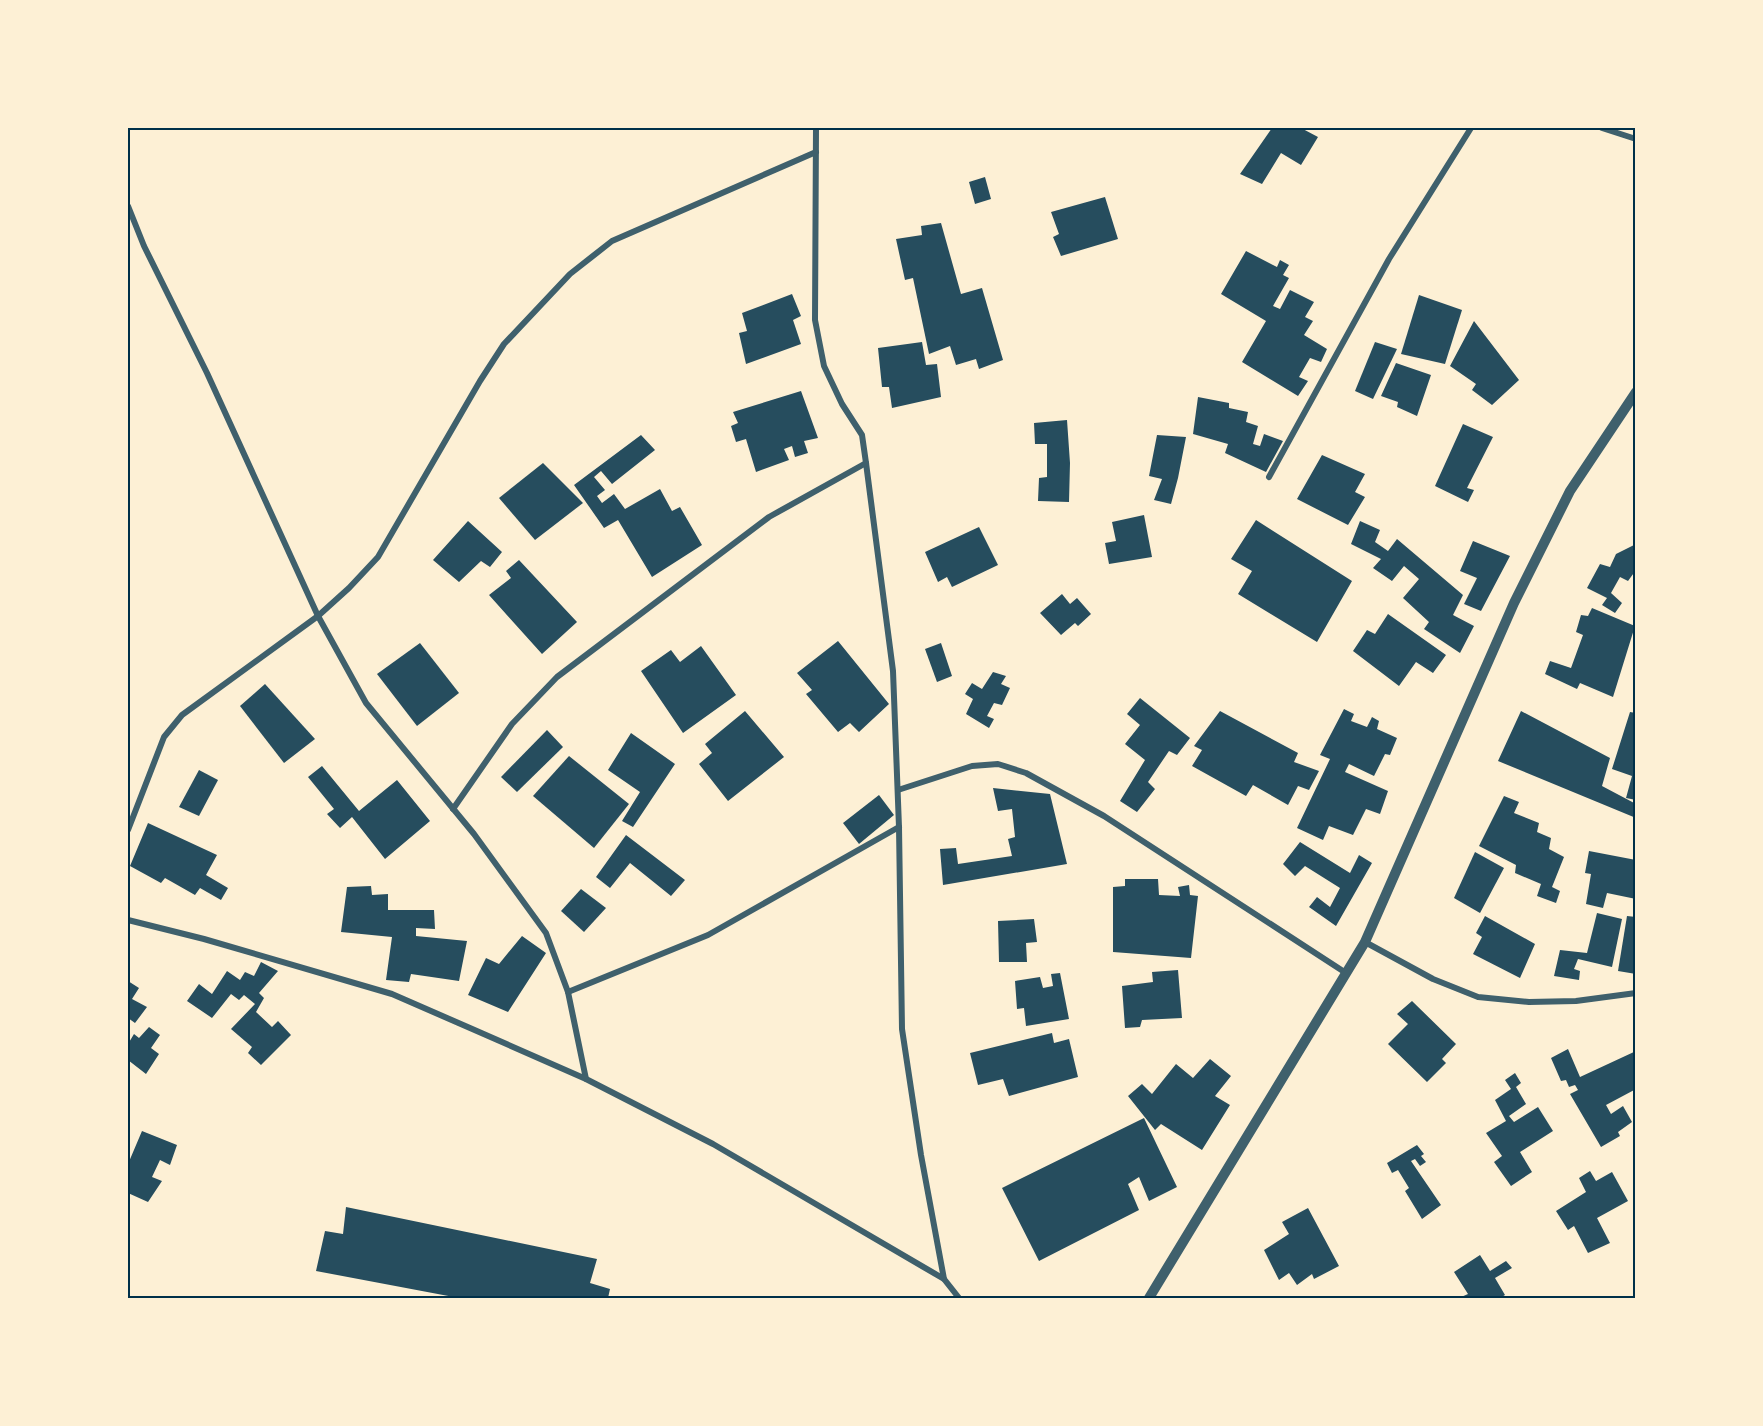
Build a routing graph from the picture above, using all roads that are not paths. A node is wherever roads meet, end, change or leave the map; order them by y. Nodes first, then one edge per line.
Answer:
1 (816, 128) edge
2 (1471, 128) edge
3 (1602, 128) edge
4 (1635, 139) edge
5 (816, 152) junction
6 (128, 206) edge
7 (1635, 392) edge
8 (866, 463) junction
9 (1269, 477) dead end
10 (318, 616) junction
11 (898, 790) junction
12 (453, 809) junction
13 (899, 827) junction
14 (128, 830) edge
15 (128, 920) edge
16 (1365, 942) junction
17 (1346, 973) junction
18 (568, 992) junction
19 (1635, 993) edge
20 (586, 1078) junction
21 (944, 1279) junction
22 (959, 1299) edge
23 (1149, 1299) edge

1 - 5 street
2 - 9 street
3 - 4 street
5 - 8 street
5 - 10 street
6 - 10 street
7 - 16 street
8 - 11 street
8 - 12 street
10 - 12 street
10 - 14 street
11 - 13 street
11 - 17 street
12 - 18 street
13 - 18 street
13 - 21 street
15 - 20 street
16 - 17 street
16 - 19 street
17 - 23 street
18 - 20 street
20 - 21 street
21 - 22 street

